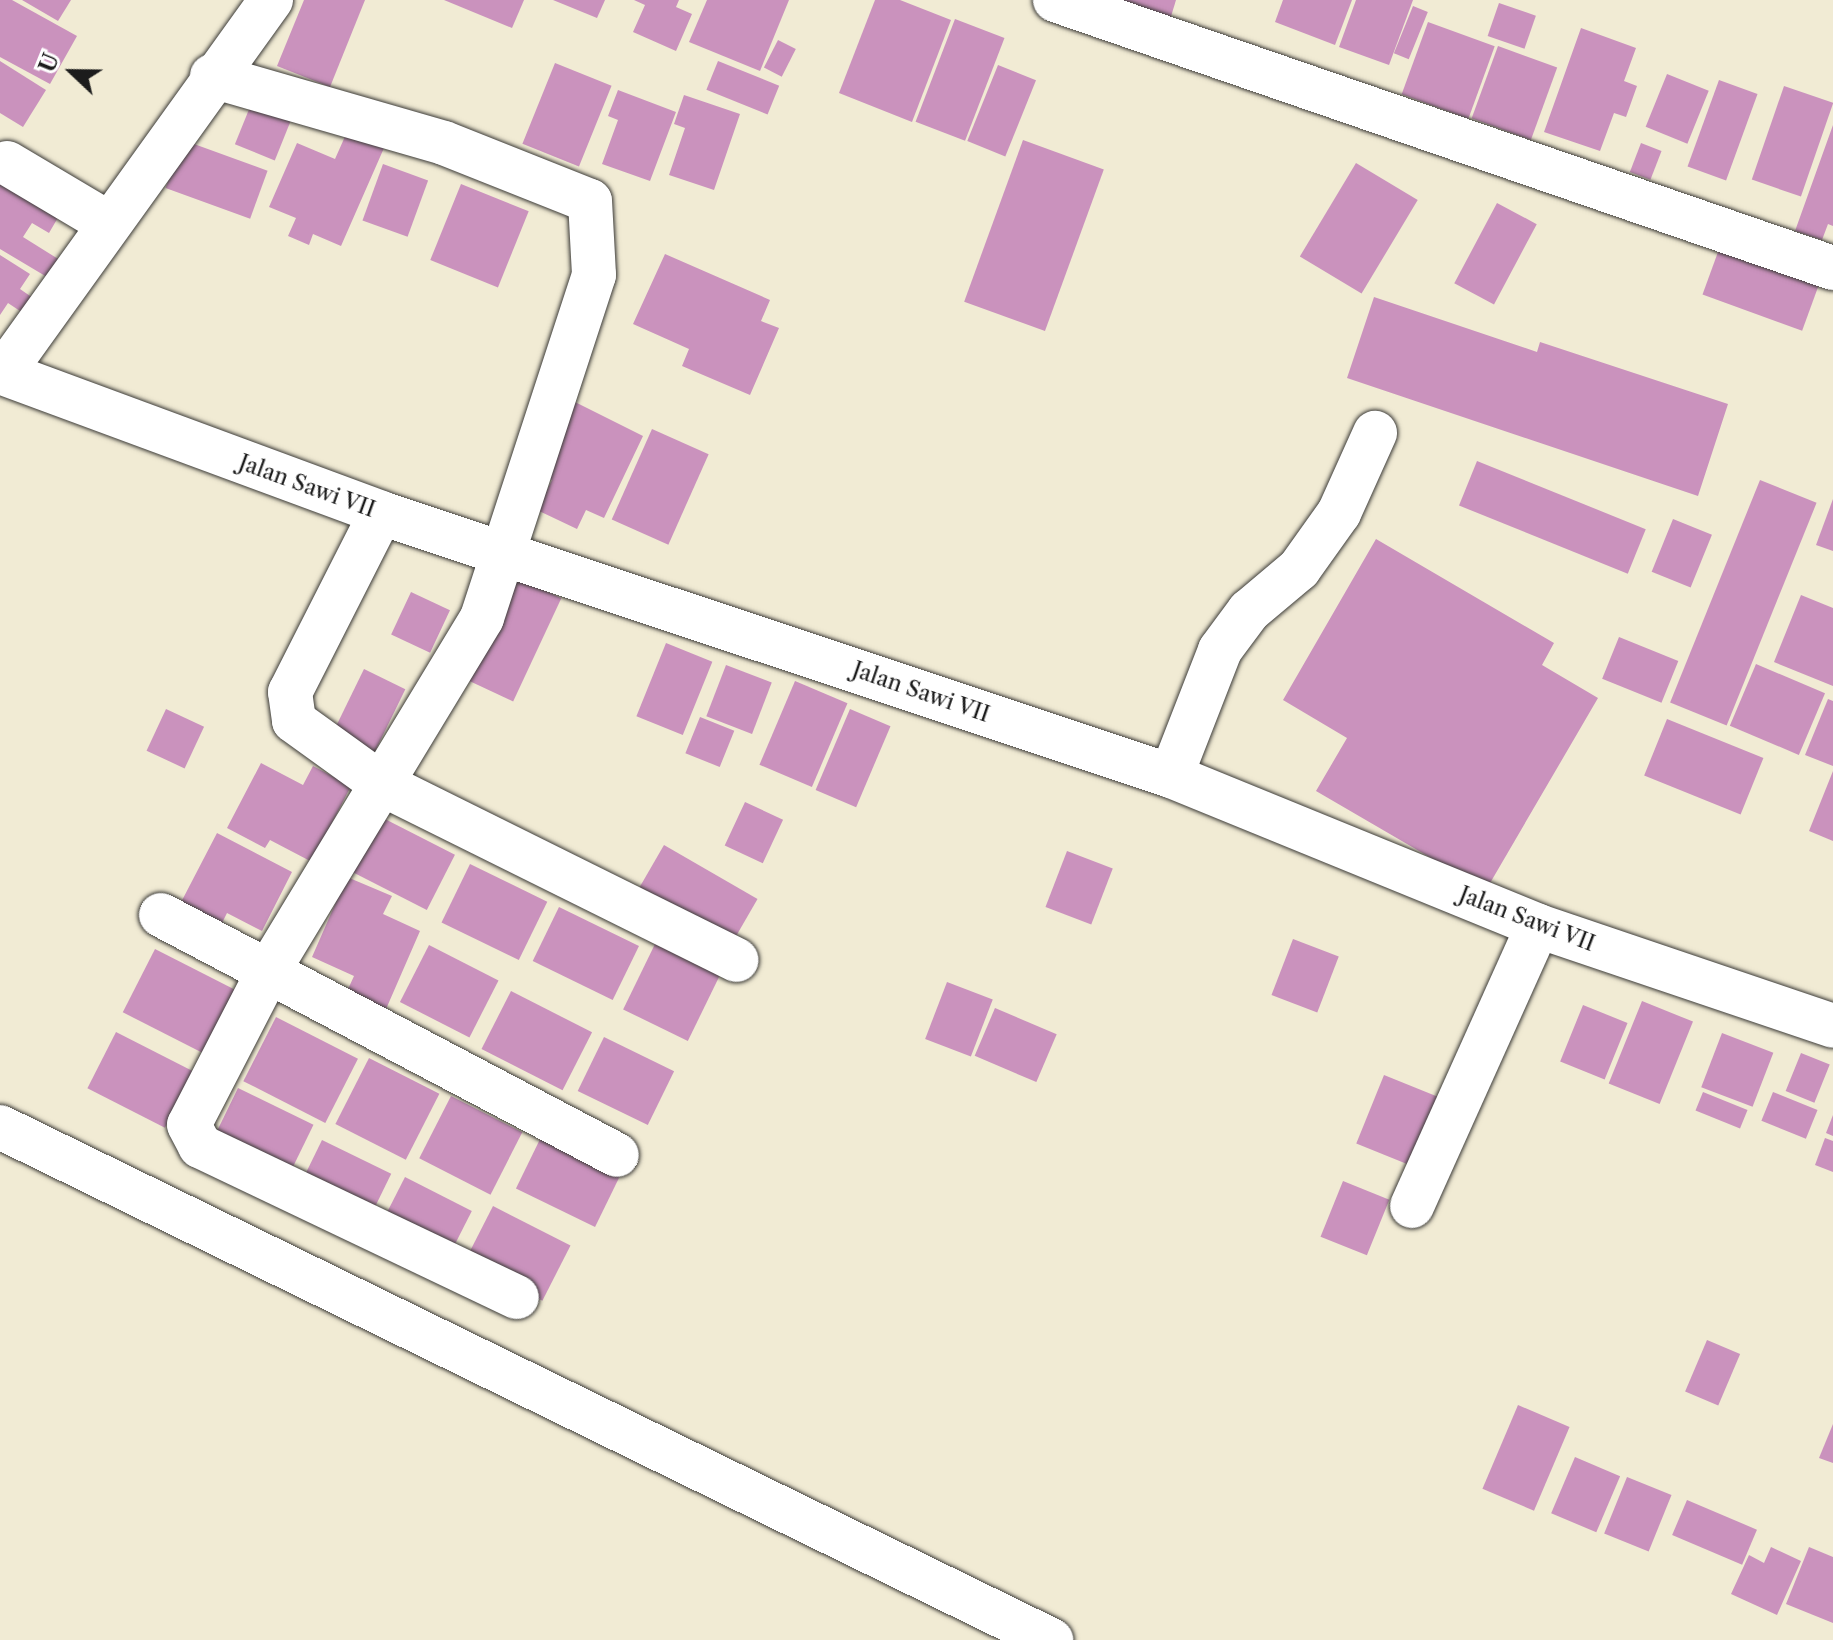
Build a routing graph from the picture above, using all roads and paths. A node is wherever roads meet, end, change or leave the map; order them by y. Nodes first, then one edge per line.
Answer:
1 (271, 0) edge
2 (1055, 0) edge
3 (212, 76) junction
4 (7, 163) dead end
5 (108, 223) junction
6 (1833, 268) edge
7 (1375, 433) dead end
8 (381, 513) junction
9 (504, 551) junction
10 (1171, 776) junction
11 (380, 783) junction
12 (161, 915) dead end
13 (1538, 926) junction
14 (736, 960) dead end
15 (269, 970) junction
16 (1833, 1026) edge
17 (0, 1127) edge
18 (617, 1155) dead end
19 (1412, 1206) dead end
20 (517, 1297) dead end
21 (1051, 1640) edge

1 - 3 street
2 - 6 street
3 - 5 street
3 - 9 street
4 - 5 street
5 - 8 street, Jalan Sawi VII
7 - 10 street
8 - 9 street, Jalan Sawi VII
8 - 11 street
9 - 10 street, Jalan Sawi VII
9 - 11 street
10 - 13 street, Jalan Sawi VII
11 - 14 street
11 - 15 street
12 - 15 street
13 - 16 street, Jalan Sawi VII
13 - 19 street
15 - 18 street
15 - 20 street
17 - 21 street

